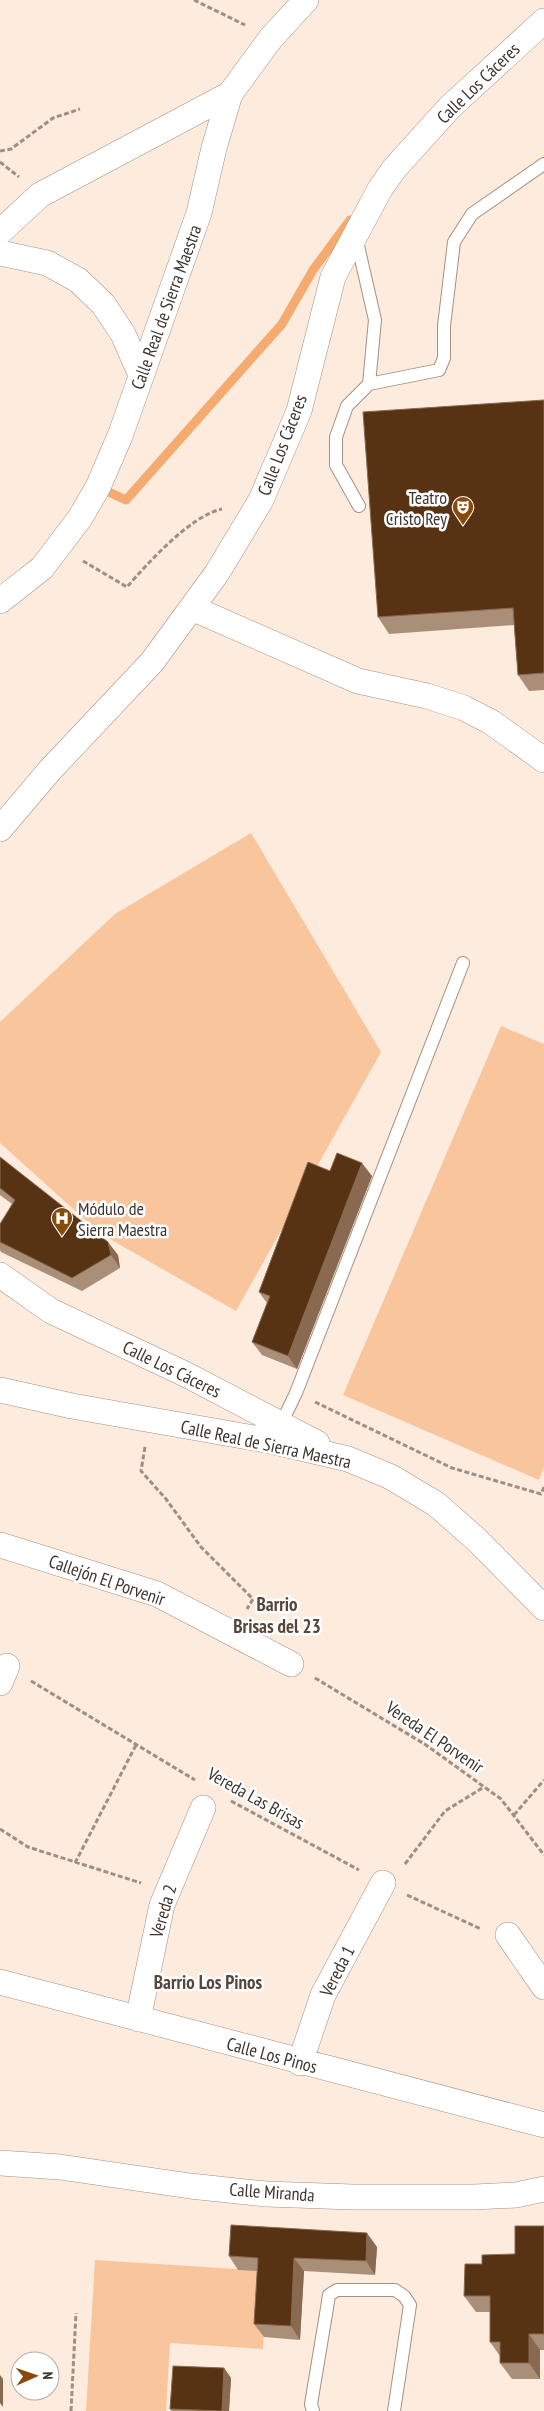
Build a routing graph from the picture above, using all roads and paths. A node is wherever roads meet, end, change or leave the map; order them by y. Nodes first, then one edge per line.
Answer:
1 (194, 0) edge
2 (306, 0) edge
3 (544, 21) edge
4 (271, 38) junction
5 (230, 94) junction
6 (80, 109) dead end
7 (0, 151) edge
8 (544, 164) edge
9 (0, 232) edge
10 (356, 234) junction
11 (0, 253) edge
12 (141, 375) junction
13 (369, 384) junction
14 (359, 506) dead end
15 (208, 512) dead end
16 (58, 547) junction
17 (0, 600) edge
18 (192, 608) junction
19 (544, 760) edge
20 (0, 830) edge
21 (463, 964) dead end
22 (0, 1275) edge
23 (0, 1390) edge
24 (296, 1393) junction
25 (150, 1419) junction
26 (281, 1424) junction
27 (348, 1459) junction
28 (544, 1487) edge
29 (0, 1545) edge
30 (544, 1608) edge
31 (234, 1634) junction
32 (291, 1664) joint
33 (3, 1675) edge
34 (136, 1745) junction
35 (544, 1780) edge
36 (484, 1787) junction
37 (203, 1797) joint
38 (229, 1800) dead end
39 (514, 1815) junction
40 (0, 1829) edge
41 (544, 1855) edge
42 (75, 1863) junction
43 (386, 1884) junction
44 (167, 1891) junction
45 (508, 1935) joint
46 (0, 1982) edge
47 (544, 1987) edge
48 (138, 2019) junction
49 (300, 2062) junction
50 (544, 2125) edge
51 (0, 2163) edge
52 (544, 2190) edge
53 (76, 2313) dead end
54 (71, 2411) edge
55 (313, 2411) edge
56 (394, 2411) edge

1 - 4 path
2 - 4 street, Calle Real de Sierra Maestra
3 - 10 street, Calle Los Cáceres
4 - 5 street, Calle Real de Sierra Maestra
5 - 9 street
5 - 12 street, Calle Real de Sierra Maestra
6 - 7 path
8 - 13 lane
10 - 13 lane
10 - 18 street, Calle Los Cáceres
11 - 12 street
12 - 16 street, Calle Real de Sierra Maestra
13 - 14 lane
15 - 16 path
16 - 17 street, Calle Real de Sierra Maestra
18 - 19 street
18 - 20 street, Calle Los Cáceres
21 - 24 lane
22 - 26 street, Calle Los Cáceres
23 - 25 street, Calle Real de Sierra Maestra
24 - 26 lane
24 - 28 path
25 - 27 street, Calle Real de Sierra Maestra
25 - 31 path
26 - 27 street, Calle Los Cáceres
27 - 30 street, Calle Real de Sierra Maestra
29 - 31 street, Callejón El Porvenir
31 - 32 street, Callejón El Porvenir
32 - 36 path, Vereda El Porvenir
33 - 34 path, Vereda Las Brisas
34 - 37 path, Vereda Las Brisas
34 - 42 path
35 - 39 path
36 - 39 path, Vereda El Porvenir
36 - 43 path
37 - 44 street, Vereda 2
38 - 43 path, Vereda Las Brisas
39 - 41 path, Vereda El Porvenir
40 - 42 path
42 - 44 path
43 - 45 path, Vereda Las Brisas
43 - 49 street, Vereda 1
44 - 48 street, Vereda 2
45 - 47 street
46 - 48 street, Calle Los Pinos
48 - 49 street, Calle Los Pinos
49 - 50 street, Calle Los Pinos
51 - 52 street, Calle Miranda
53 - 54 path
55 - 56 lane

